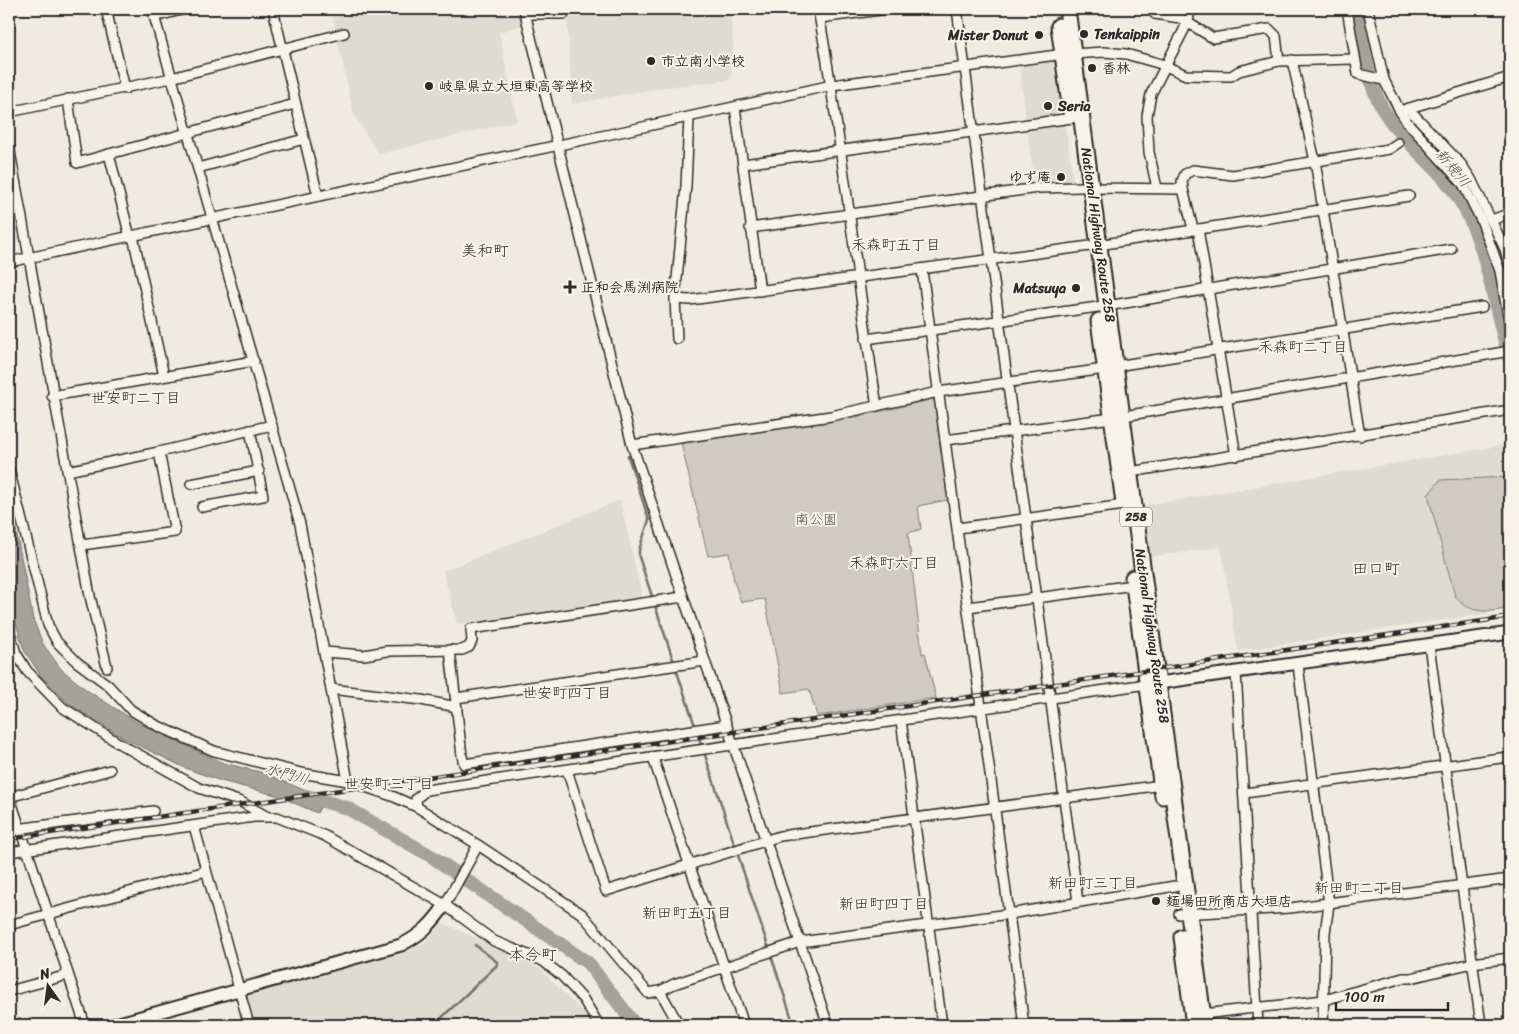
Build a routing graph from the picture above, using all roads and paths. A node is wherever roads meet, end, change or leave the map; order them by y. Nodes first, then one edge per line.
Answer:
1 (106, 9) edge
2 (185, 9) edge
3 (273, 9) edge
4 (888, 9) edge
5 (957, 9) edge
6 (1057, 9) edge
7 (1067, 9) edge
8 (1150, 9) edge
9 (1190, 9) edge
10 (1347, 9) edge
11 (1368, 9) edge
12 (524, 11) edge
13 (153, 13) edge
14 (819, 13) edge
15 (564, 14) dead end
16 (1188, 22) junction
17 (344, 33) dead end
18 (282, 48) junction
19 (1069, 54) junction
20 (1354, 59) junction
21 (1292, 60) junction
22 (1279, 61) junction
23 (1166, 66) junction
24 (965, 68) junction
25 (1510, 77) edge
26 (171, 78) junction
27 (1383, 80) junction
28 (832, 85) junction
29 (125, 89) junction
30 (68, 99) junction
31 (295, 104) junction
32 (735, 107) junction
33 (1404, 110) junction
34 (9, 112) edge
35 (689, 118) junction
36 (1072, 118) junction
37 (973, 131) junction
38 (187, 132) junction
39 (304, 139) junction
40 (1398, 142) dead end
41 (557, 145) junction
42 (9, 146) edge
43 (840, 150) junction
44 (109, 154) junction
45 (1315, 161) junction
46 (743, 164) junction
47 (198, 168) junction
48 (1086, 187) junction
49 (1157, 188) junction
50 (1183, 189) junction
51 (318, 196) junction
52 (981, 196) junction
53 (1410, 196) dead end
54 (1323, 210) junction
55 (1510, 213) edge
56 (848, 214) junction
57 (212, 219) junction
58 (1492, 220) junction
59 (750, 228) junction
60 (1196, 229) junction
61 (132, 236) junction
62 (1094, 245) junction
63 (1451, 249) dead end
64 (29, 258) junction
65 (990, 260) junction
66 (9, 262) edge
67 (922, 270) junction
68 (1333, 270) junction
69 (858, 279) junction
70 (1208, 290) junction
71 (760, 291) junction
72 (1510, 293) edge
73 (675, 300) junction
74 (1102, 306) junction
75 (1482, 307) dead end
76 (1000, 321) junction
77 (1510, 327) edge
78 (931, 330) junction
79 (1342, 330) junction
80 (677, 339) dead end
81 (866, 340) junction
82 (1218, 351) junction
83 (1510, 351) edge
84 (254, 360) junction
85 (1110, 368) junction
86 (164, 376) junction
87 (1350, 378) junction
88 (1008, 382) junction
89 (938, 392) junction
90 (52, 396) junction
91 (1227, 398) junction
92 (877, 406) junction
93 (1510, 410) edge
94 (1117, 417) junction
95 (272, 425) junction
96 (250, 430) junction
97 (1014, 432) junction
98 (1360, 436) junction
99 (945, 440) junction
100 (632, 445) junction
101 (159, 452) junction
102 (1236, 456) junction
103 (9, 468) edge
104 (67, 470) junction
105 (259, 472) junction
106 (1130, 472) junction
107 (191, 484) dead end
108 (1124, 505) junction
109 (202, 507) dead end
110 (1025, 519) junction
111 (958, 528) junction
112 (82, 545) junction
113 (1134, 585) junction
114 (683, 597) junction
115 (1037, 598) junction
116 (968, 607) junction
117 (9, 630) edge
118 (1510, 633) edge
119 (1429, 645) junction
120 (450, 650) junction
121 (324, 652) junction
122 (705, 660) junction
123 (1298, 665) junction
124 (107, 667) dead end
125 (1236, 673) junction
126 (1154, 684) junction
127 (331, 689) junction
128 (1050, 698) junction
129 (457, 702) junction
130 (981, 707) junction
131 (901, 720) junction
132 (726, 725) junction
133 (733, 746) junction
134 (653, 758) junction
135 (1508, 758) dead end
136 (1446, 765) junction
137 (110, 770) dead end
138 (567, 770) junction
139 (348, 781) junction
140 (1313, 783) junction
141 (1162, 785) junction
142 (1245, 793) junction
143 (9, 797) edge
144 (1063, 798) junction
145 (995, 807) junction
146 (417, 808) junction
147 (153, 811) dead end
148 (266, 816) junction
149 (914, 818) junction
150 (194, 826) junction
151 (19, 828) junction
152 (9, 830) edge
153 (765, 839) junction
154 (477, 847) junction
155 (26, 849) junction
156 (9, 852) edge
157 (688, 864) junction
158 (206, 870) junction
159 (1510, 879) edge
160 (1175, 886) junction
161 (1461, 886) junction
162 (447, 902) junction
163 (1078, 902) junction
164 (1329, 904) junction
165 (1251, 911) junction
166 (49, 914) junction
167 (1009, 914) junction
168 (1184, 914) junction
169 (928, 924) junction
170 (9, 925) edge
171 (800, 942) junction
172 (1510, 958) edge
173 (1472, 963) junction
174 (724, 968) junction
175 (68, 975) junction
176 (239, 990) junction
177 (9, 991) edge
178 (660, 991) junction
179 (1324, 1000) junction
180 (1257, 1007) junction
181 (1200, 1021) edge
182 (85, 1025) edge
183 (112, 1025) edge
184 (249, 1025) edge
185 (599, 1025) edge
186 (678, 1025) edge
187 (744, 1025) edge
188 (828, 1025) edge
189 (942, 1025) edge
190 (1024, 1025) edge
191 (1258, 1025) edge
192 (1323, 1025) edge
193 (1481, 1025) edge

1 - 29 street
2 - 13 street
3 - 18 street
4 - 14 street
5 - 24 street
6 - 19 highway, National Highway Route 258 / 258
7 - 19 highway, National Highway Route 258 / 258
8 - 16 street
9 - 16 street
10 - 20 street
11 - 27 street
12 - 15 street
12 - 41 street
13 - 26 street
14 - 28 street
16 - 22 street
16 - 23 street
17 - 18 street
18 - 26 street
18 - 31 street
19 - 23 street
19 - 24 street
19 - 36 highway, National Highway Route 258 / 258
19 - 48 highway, National Highway Route 258 / 258
20 - 21 street
20 - 27 street
21 - 22 street
21 - 45 street
22 - 23 street
23 - 49 street
24 - 28 street
24 - 37 street
25 - 33 street
26 - 29 street
26 - 38 street
27 - 33 street
28 - 32 street
28 - 43 street
29 - 30 street
30 - 34 street
30 - 44 street
31 - 38 street
31 - 39 street
32 - 35 street
32 - 46 street
33 - 58 street
33 - 77 street
35 - 41 street
35 - 73 street
36 - 37 street
36 - 48 highway, National Highway Route 258 / 258
37 - 43 street
37 - 52 street
38 - 44 street
38 - 47 street
39 - 47 street
39 - 51 street
40 - 45 street
41 - 51 street
41 - 100 street
42 - 64 street
43 - 46 street
43 - 56 street
44 - 61 street
45 - 50 street
45 - 54 street
46 - 59 street
47 - 57 street
48 - 49 street
48 - 52 street
48 - 62 highway, National Highway Route 258 / 258
49 - 50 street
50 - 60 street
51 - 57 street
52 - 56 street
52 - 65 street
53 - 54 street
54 - 60 street
54 - 68 street
55 - 58 street
56 - 59 street
56 - 69 street
57 - 61 street
57 - 84 street
58 - 72 street
59 - 71 street
60 - 62 street
60 - 70 street
61 - 64 street
61 - 86 street
62 - 65 street
62 - 74 highway, National Highway Route 258 / 258
63 - 68 street
64 - 66 street
64 - 90 street
65 - 67 street
65 - 76 street
67 - 69 street
67 - 78 street
68 - 70 street
68 - 79 street
69 - 71 street
69 - 81 street
70 - 74 street
70 - 82 street
71 - 73 street
73 - 80 street
74 - 76 street
74 - 85 highway, National Highway Route 258 / 258
75 - 79 street
76 - 78 street
76 - 88 street
78 - 81 street
78 - 89 street
79 - 82 street
79 - 87 street
81 - 92 street
82 - 85 street
82 - 91 street
83 - 87 street
84 - 86 street
84 - 95 street
85 - 88 street
85 - 94 highway, National Highway Route 258 / 258
86 - 90 street
87 - 91 street
87 - 98 street
88 - 89 street
88 - 97 street
89 - 92 street
89 - 99 street
90 - 104 street
91 - 94 street
91 - 102 street
92 - 100 street
93 - 98 street
94 - 97 street
94 - 106 highway, National Highway Route 258 / 258
94 - 108 highway, National Highway Route 258 / 258
95 - 96 street
95 - 121 street
96 - 101 street
96 - 105 street
97 - 99 street
97 - 110 street
98 - 102 street
99 - 111 street
100 - 114 street
101 - 104 street
101 - 112 street
102 - 106 street
103 - 139 street
104 - 112 street
105 - 107 street
105 - 109 street
106 - 126 highway, National Highway Route 258 / 258
108 - 110 street
108 - 113 highway, National Highway Route 258 / 258
110 - 111 street
110 - 115 street
111 - 116 street
112 - 124 street
113 - 115 street
113 - 126 highway, National Highway Route 258 / 258
114 - 120 street
114 - 122 street
115 - 116 street
115 - 128 street
116 - 130 street
117 - 148 street
118 - 119 street
119 - 123 street
119 - 136 street
120 - 121 street
120 - 129 street
121 - 127 street
122 - 129 street
122 - 132 street
123 - 125 street
123 - 140 street
125 - 126 street
125 - 142 street
126 - 128 street
126 - 141 highway, National Highway Route 258 / 258
126 - 168 highway, National Highway Route 258 / 258
127 - 129 street
127 - 139 street
128 - 130 street
128 - 144 street
129 - 132 street
130 - 131 street
130 - 145 street
131 - 133 street
131 - 149 street
132 - 133 street
133 - 134 street
133 - 153 street
134 - 138 street
134 - 157 street
135 - 136 street
136 - 140 street
136 - 161 street
137 - 143 street
138 - 146 street
138 - 157 street
139 - 146 street
140 - 142 street
140 - 164 street
141 - 144 street
141 - 160 highway, National Highway Route 258 / 258
142 - 165 street
143 - 151 street
144 - 145 street
144 - 163 street
145 - 149 street
145 - 167 street
146 - 154 street
147 - 151 street
148 - 150 street
148 - 162 street
149 - 153 street
149 - 169 street
150 - 155 street
150 - 158 street
151 - 152 street
151 - 155 street
153 - 157 street
153 - 171 street
154 - 162 street
154 - 178 street
155 - 156 street
155 - 166 street
157 - 174 street
158 - 166 street
158 - 176 street
159 - 161 street
160 - 163 street
160 - 168 highway, National Highway Route 258 / 258
161 - 164 street
161 - 173 street
162 - 176 street
162 - 185 street
163 - 167 street
164 - 165 street
164 - 179 street
165 - 168 street
165 - 180 street
166 - 170 street
166 - 175 street
167 - 169 street
167 - 190 street
168 - 181 highway, National Highway Route 258 / 258
169 - 171 street
169 - 189 street
171 - 174 street
171 - 188 street
172 - 173 street
173 - 179 street
173 - 193 street
174 - 178 street
174 - 187 street
175 - 177 street
175 - 182 street
176 - 183 street
176 - 184 street
178 - 186 street
179 - 180 street
179 - 192 street
180 - 181 street
180 - 191 street

